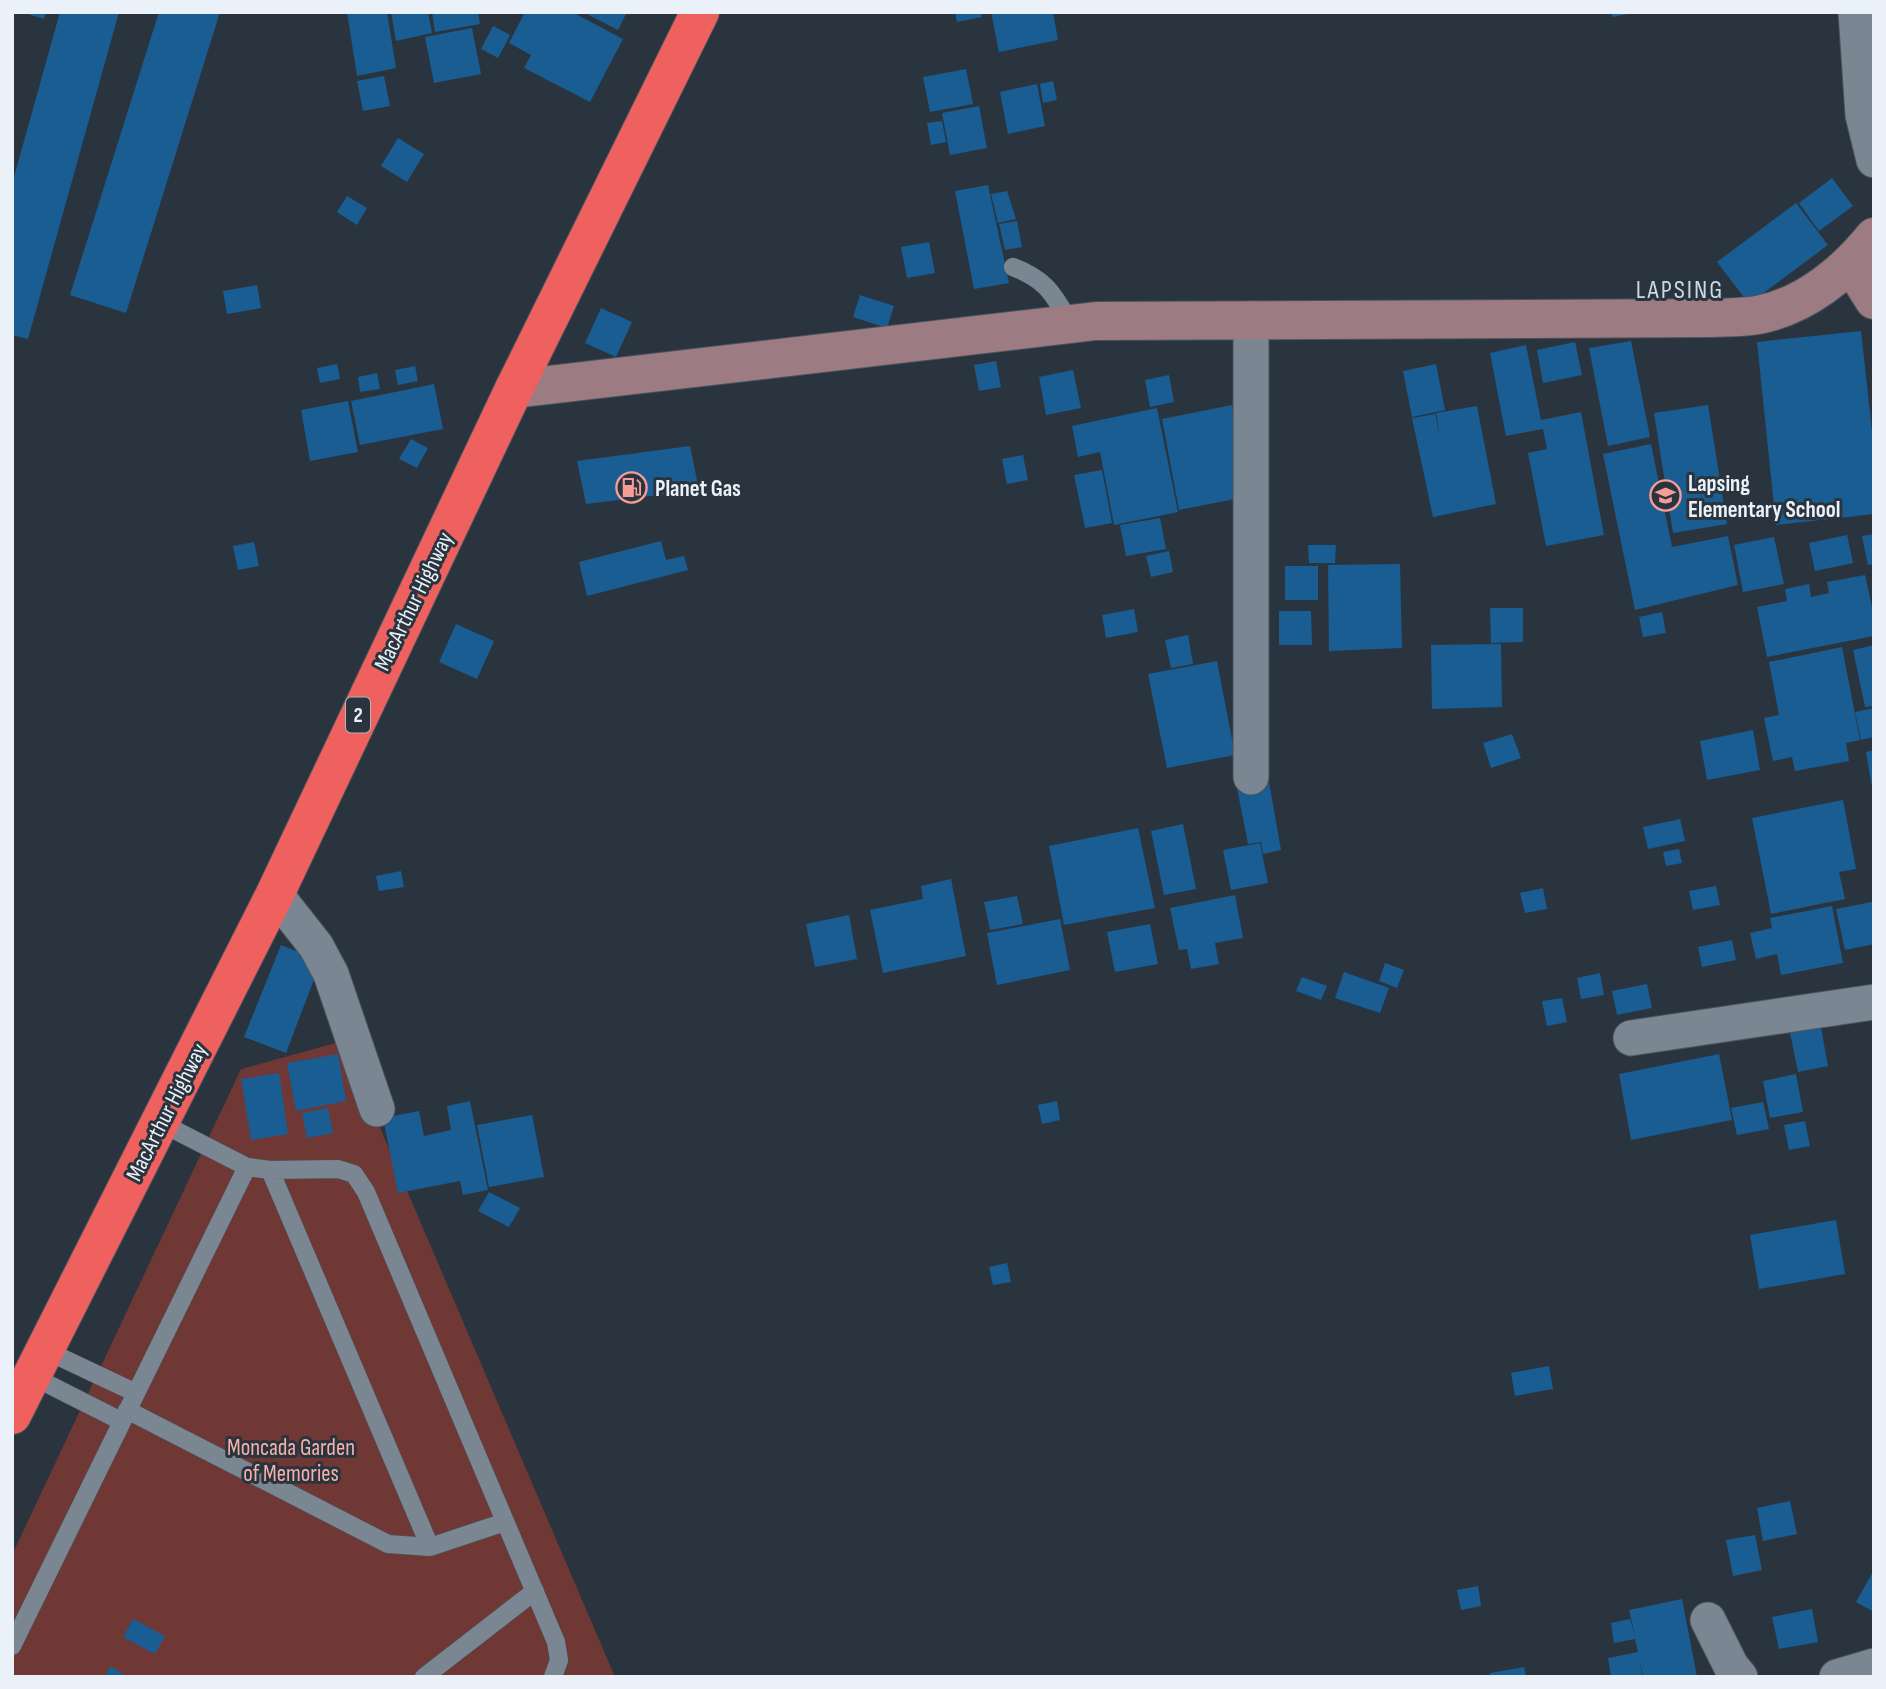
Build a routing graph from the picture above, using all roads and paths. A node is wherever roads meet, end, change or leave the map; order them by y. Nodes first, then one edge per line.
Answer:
1 (700, 12) edge
2 (1856, 12) edge
3 (1874, 160) edge
4 (1863, 251) edge
5 (1013, 267) dead end
6 (1874, 300) edge
7 (1251, 320) junction
8 (1071, 324) junction
9 (514, 389) junction
10 (1251, 777) dead end
11 (275, 894) junction
12 (1874, 1002) edge
13 (1631, 1038) dead end
14 (377, 1109) dead end
15 (161, 1123) junction
16 (247, 1167) junction
17 (270, 1170) junction
18 (38, 1363) junction
19 (136, 1393) junction
20 (12, 1415) edge
21 (124, 1415) junction
22 (505, 1521) junction
23 (430, 1548) junction
24 (536, 1591) junction
25 (1708, 1620) dead end
26 (12, 1646) edge
27 (1874, 1666) edge
28 (424, 1677) edge
29 (553, 1677) edge
30 (1740, 1677) edge
31 (1837, 1677) edge

1 - 9 highway, MacArthur Highway / 2
2 - 3 street
4 - 6 street
4 - 7 street
5 - 8 lane
7 - 8 street
7 - 10 street
8 - 9 street
9 - 11 highway, MacArthur Highway / 2
11 - 14 street
11 - 15 highway, MacArthur Highway / 2
12 - 13 street
15 - 16 lane
15 - 18 highway, MacArthur Highway / 2
16 - 17 lane
16 - 19 lane
17 - 22 lane
17 - 23 lane
18 - 19 lane
18 - 20 highway, MacArthur Highway / 2
18 - 21 lane
19 - 21 lane
21 - 23 lane
21 - 26 lane
22 - 23 lane
22 - 24 lane
24 - 28 lane
24 - 29 lane
25 - 30 street
27 - 31 street

